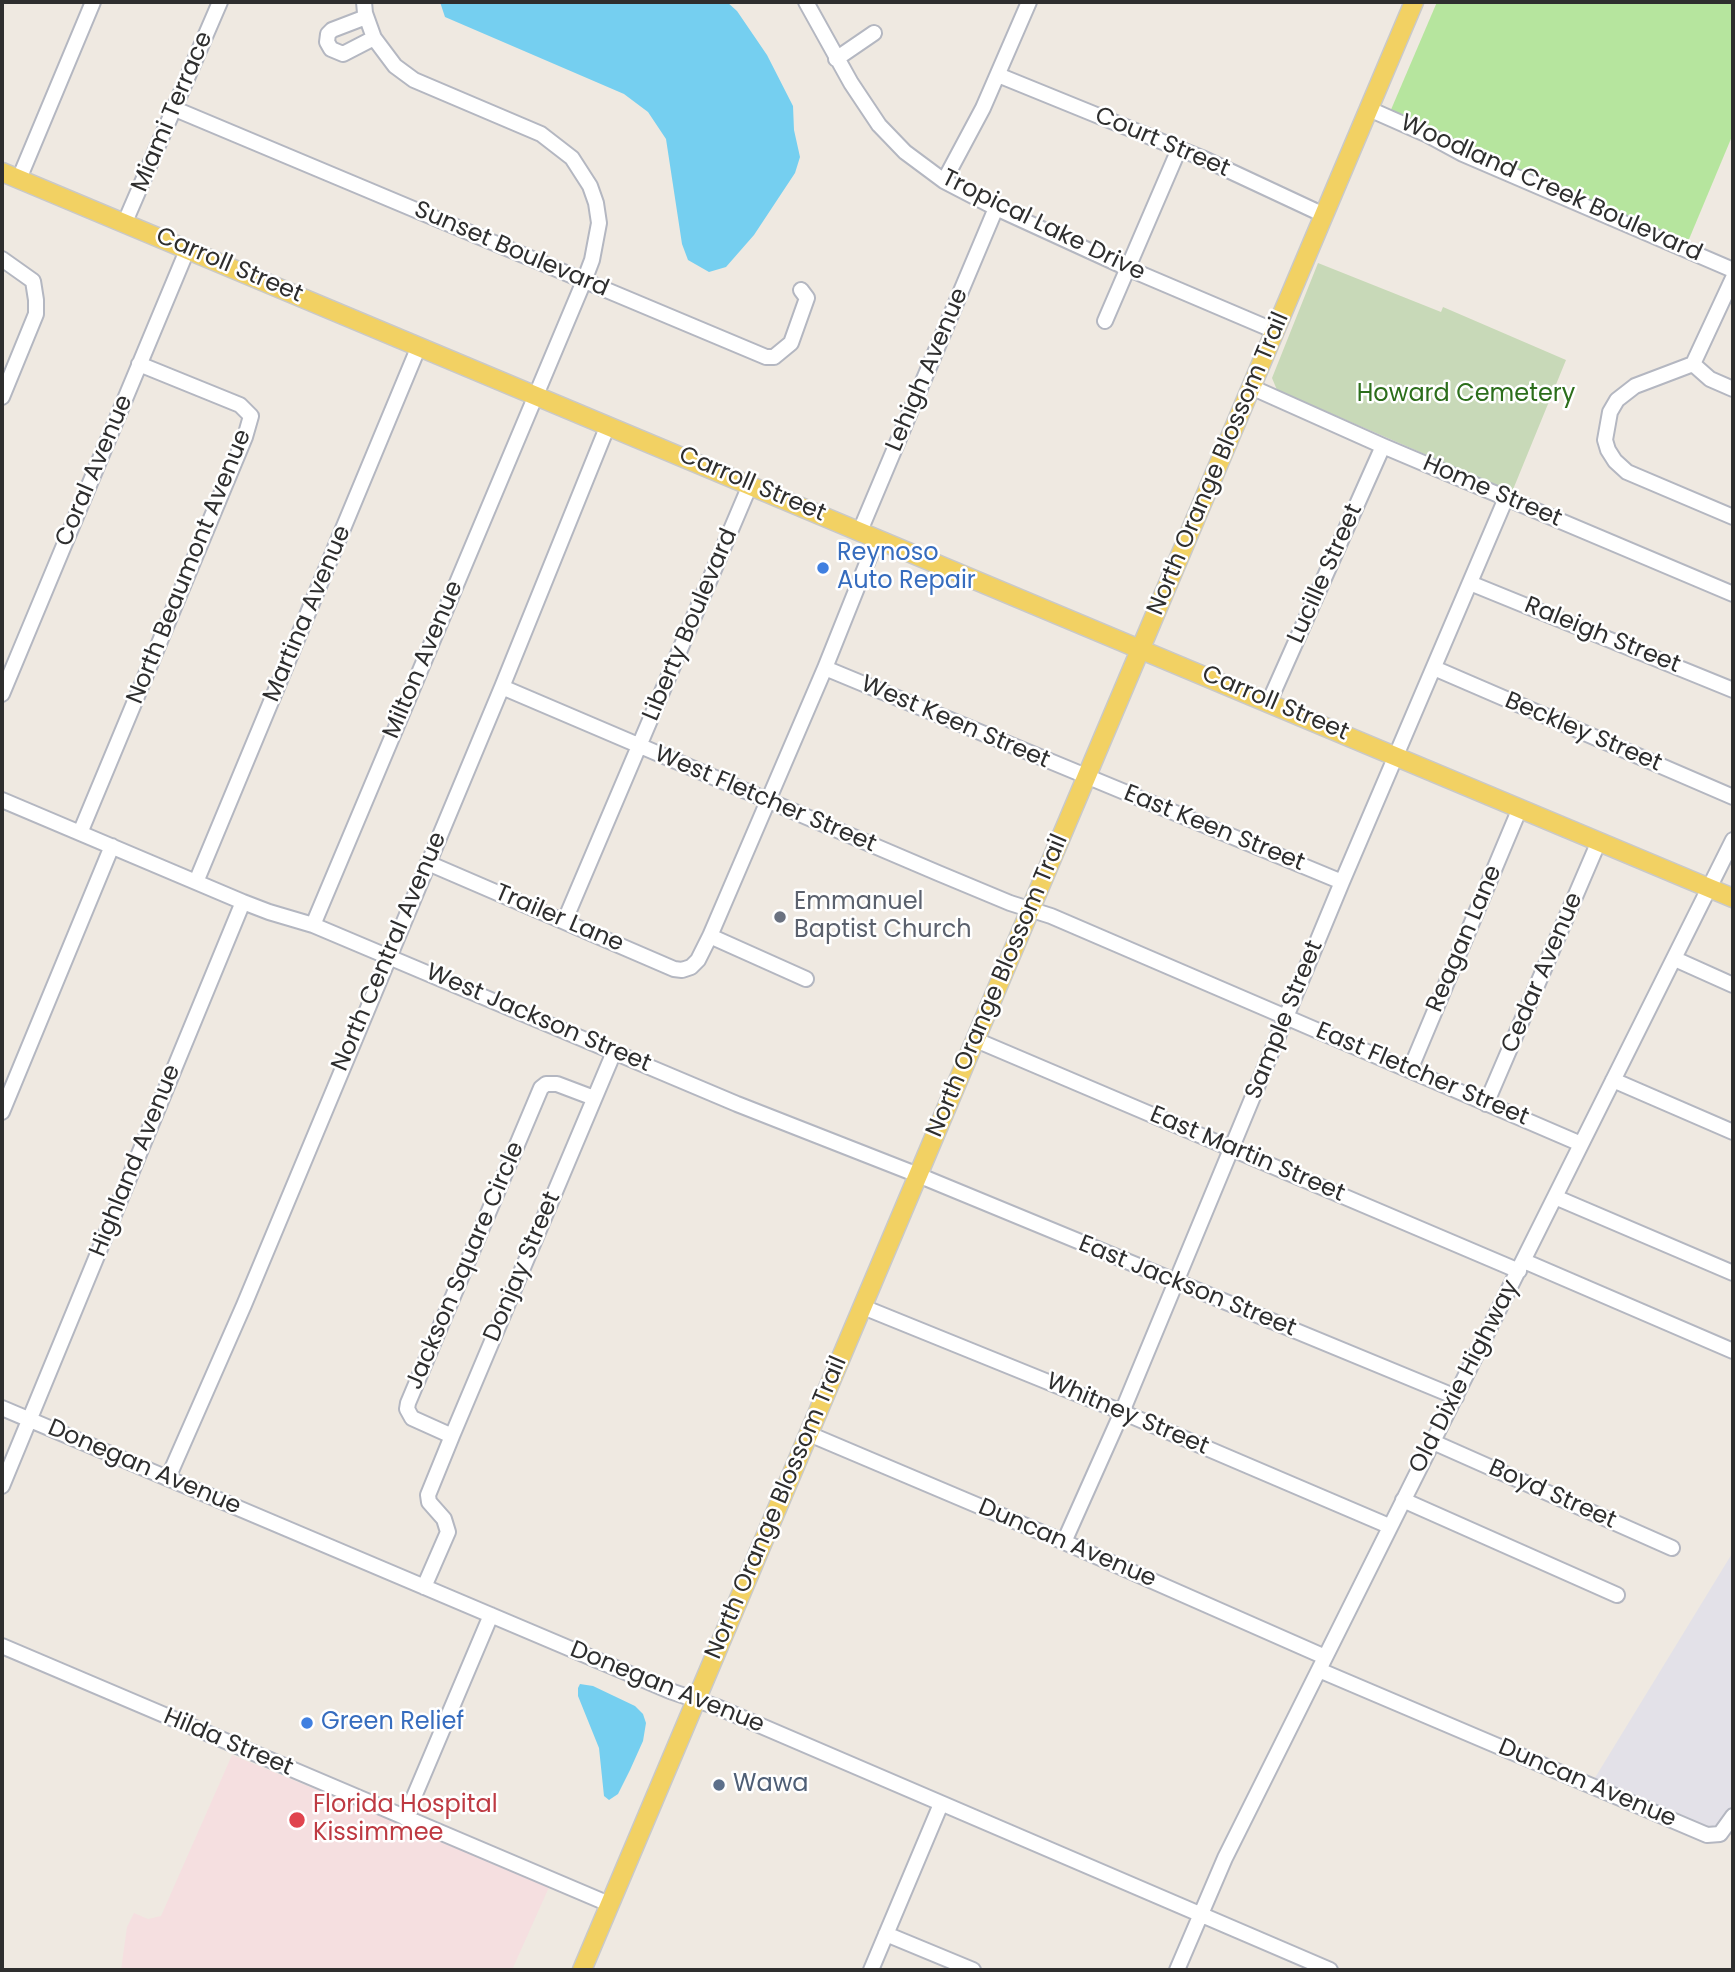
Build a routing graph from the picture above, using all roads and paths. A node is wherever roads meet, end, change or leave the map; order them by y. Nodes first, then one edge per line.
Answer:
1 (93, 2) edge
2 (220, 2) edge
3 (364, 2) edge
4 (806, 2) edge
5 (1029, 2) edge
6 (1414, 2) edge
7 (366, 17) junction
8 (874, 33) dead end
9 (374, 38) junction
10 (836, 59) junction
11 (998, 75) junction
12 (175, 109) junction
13 (1369, 109) junction
14 (1179, 149) junction
15 (2, 172) edge
16 (19, 179) junction
17 (944, 181) junction
18 (996, 208) junction
19 (1324, 215) junction
20 (125, 222) junction
21 (188, 248) junction
22 (2, 259) edge
23 (1127, 268) junction
24 (1733, 270) edge
25 (1733, 278) edge
26 (584, 281) junction
27 (801, 290) dead end
28 (1105, 321) dead end
29 (1275, 331) junction
30 (419, 346) junction
31 (139, 364) junction
32 (1693, 364) junction
33 (1251, 387) junction
34 (1733, 390) edge
35 (535, 394) junction
36 (2, 397) edge
37 (608, 425) junction
38 (1383, 446) junction
39 (750, 485) junction
40 (1507, 498) junction
41 (1733, 517) edge
42 (869, 534) junction
43 (1470, 583) junction
44 (1733, 594) edge
45 (1140, 648) junction
46 (824, 668) junction
47 (1434, 668) junction
48 (502, 687) junction
49 (1733, 690) edge
50 (2, 694) edge
51 (1269, 702) junction
52 (639, 747) junction
53 (1396, 756) junction
54 (1086, 777) junction
55 (1733, 797) edge
56 (2, 800) edge
57 (768, 801) junction
58 (1520, 808) junction
59 (80, 833) junction
60 (1733, 840) edge
61 (1599, 841) junction
62 (112, 846) junction
63 (428, 863) junction
64 (196, 881) junction
65 (1342, 882) junction
66 (1709, 887) junction
67 (1733, 898) edge
68 (243, 902) junction
69 (1030, 910) junction
70 (565, 920) junction
71 (313, 925) junction
72 (710, 936) junction
73 (388, 956) junction
74 (1675, 959) junction
75 (691, 967) joint
76 (806, 979) dead end
77 (1733, 985) edge
78 (1287, 1017) junction
79 (976, 1040) junction
80 (614, 1052) junction
81 (1410, 1070) junction
82 (1613, 1080) junction
83 (594, 1098) junction
84 (1486, 1104) junction
85 (2, 1112) edge
86 (1733, 1132) edge
87 (1581, 1144) junction
88 (1232, 1149) junction
89 (918, 1175) junction
90 (1555, 1197) junction
91 (1522, 1266) junction
92 (1733, 1273) edge
93 (1175, 1282) junction
94 (863, 1307) junction
95 (1733, 1351) edge
96 (1456, 1397) junction
97 (2, 1408) edge
98 (1122, 1412) junction
99 (29, 1420) junction
100 (809, 1434) junction
101 (452, 1436) junction
102 (1433, 1442) junction
103 (168, 1478) junction
104 (2, 1486) edge
105 (1403, 1500) junction
106 (1389, 1526) junction
107 (1064, 1542) junction
108 (1672, 1548) dead end
109 (424, 1587) junction
110 (1617, 1595) dead end
111 (491, 1615) junction
112 (2, 1646) edge
113 (1322, 1663) junction
114 (696, 1700) junction
115 (941, 1804) junction
116 (1733, 1816) edge
117 (405, 1818) junction
118 (610, 1905) junction
119 (1201, 1916) junction
120 (886, 1934) junction
121 (582, 1970) edge
122 (871, 1970) edge
123 (973, 1970) edge
124 (1177, 1970) edge
125 (1331, 1970) edge

1 - 16 street
2 - 12 street, Miami Terrace
3 - 7 street
4 - 10 street, Tropical Lake Drive
5 - 11 street
6 - 13 main road, North Orange Blossom Trail
7 - 9 street
7 - 9 street
8 - 10 street
9 - 26 street
10 - 17 street, Tropical Lake Drive
11 - 14 street, Court Street
11 - 17 street
12 - 20 street, Miami Terrace
12 - 26 street, Sunset Boulevard
13 - 19 main road, North Orange Blossom Trail
13 - 24 street, Woodland Creek Boulevard
14 - 19 street, Court Street
14 - 23 street
15 - 16 main road, Carroll Street
16 - 20 main road, Carroll Street
17 - 18 street, Tropical Lake Drive
18 - 23 street, Tropical Lake Drive
18 - 42 street, Lehigh Avenue
19 - 29 main road, North Orange Blossom Trail
20 - 21 main road, Carroll Street
21 - 30 main road, Carroll Street
21 - 31 street, Coral Avenue
22 - 36 street
23 - 28 street
23 - 29 street, Tropical Lake Drive
25 - 32 street
26 - 27 street, Sunset Boulevard
26 - 35 street
29 - 33 main road, North Orange Blossom Trail
30 - 35 main road, Carroll Street
30 - 64 street, Martina Avenue
31 - 50 street, Coral Avenue
31 - 59 street, North Beaumont Avenue
32 - 34 street
32 - 41 street
33 - 38 street, Home Street
33 - 45 main road, North Orange Blossom Trail
35 - 37 main road, Carroll Street
35 - 71 street, Milton Avenue
37 - 39 main road, Carroll Street
37 - 48 street, North Central Avenue
38 - 40 street, Home Street
38 - 51 street, Lucille Street
39 - 42 main road, Carroll Street
39 - 52 street, Liberty Boulevard
40 - 43 street, Sample Street
40 - 44 street, Home Street
42 - 45 main road, Carroll Street
42 - 46 street, Lehigh Avenue
43 - 47 street, Sample Street
43 - 49 street, Raleigh Street
45 - 51 main road, Carroll Street
45 - 54 main road, North Orange Blossom Trail
46 - 54 street, West Keen Street
46 - 57 street, Lehigh Avenue
47 - 53 street, Sample Street
47 - 55 street, Beckley Street
48 - 52 street, West Fletcher Street
48 - 63 street, North Central Avenue
51 - 53 main road, Carroll Street
52 - 57 street, West Fletcher Street
52 - 70 street, Liberty Boulevard
53 - 58 main road, Carroll Street
53 - 65 street, Sample Street
54 - 65 street, East Keen Street
54 - 69 main road, North Orange Blossom Trail
56 - 59 street, West Jackson Street
57 - 69 street, West Fletcher Street
57 - 72 street, Lehigh Avenue
58 - 61 main road, Carroll Street
58 - 81 street, Reagan Lane
59 - 62 street, West Jackson Street
60 - 66 street, Old Dixie Highway
61 - 66 main road, Carroll Street
61 - 84 street, Cedar Avenue
62 - 64 street, West Jackson Street
62 - 85 street
63 - 70 street, Trailer Lane
63 - 73 street, North Central Avenue
64 - 68 street, West Jackson Street
65 - 78 street, Sample Street
66 - 67 main road, Carroll Street
66 - 74 street, Old Dixie Highway
68 - 71 street, West Jackson Street
68 - 99 street, Highland Avenue
69 - 78 street, East Fletcher Street
69 - 79 main road, North Orange Blossom Trail
70 - 75 street, Trailer Lane
71 - 73 street, West Jackson Street
72 - 75 street, Lehigh Avenue
72 - 76 street
73 - 80 street, West Jackson Street
73 - 103 street, North Central Avenue
74 - 77 street
74 - 82 street, Old Dixie Highway
78 - 81 street, East Fletcher Street
78 - 88 street, Sample Street
79 - 88 street, East Martin Street
79 - 89 main road, North Orange Blossom Trail
80 - 83 street, Donjay Street
80 - 89 street, West Jackson Street
81 - 84 street, East Fletcher Street
82 - 86 street
82 - 87 street, Old Dixie Highway
83 - 101 street, Donjay Street
83 - 101 street, Jackson Square Circle
84 - 87 street, East Fletcher Street
87 - 90 street, Old Dixie Highway
88 - 91 street, East Martin Street
88 - 93 street, Sample Street
89 - 93 street, East Jackson Street
89 - 94 main road, North Orange Blossom Trail
90 - 91 street, Old Dixie Highway
90 - 92 street
91 - 95 street, East Martin Street
91 - 96 street, Old Dixie Highway
93 - 96 street, East Jackson Street
93 - 98 street, Sample Street
94 - 98 street, Whitney Street
94 - 100 main road, North Orange Blossom Trail
96 - 102 street, Old Dixie Highway
97 - 99 street, Donegan Avenue
98 - 106 street, Whitney Street
98 - 107 street, Sample Street
99 - 103 street, Donegan Avenue
99 - 104 street, Highland Avenue
100 - 107 street, Duncan Avenue
100 - 114 main road, North Orange Blossom Trail
101 - 109 street
102 - 105 street, Old Dixie Highway
102 - 108 street, Boyd Street
103 - 109 street, Donegan Avenue
105 - 106 street, Old Dixie Highway
105 - 110 street
106 - 113 street, Old Dixie Highway
107 - 113 street, Duncan Avenue
109 - 111 street, Donegan Avenue
111 - 114 street, Donegan Avenue
111 - 117 street
112 - 117 street, Hilda Street
113 - 116 street, Duncan Avenue
113 - 119 street, Old Dixie Highway
114 - 115 street, Donegan Avenue
114 - 118 main road, North Orange Blossom Trail
115 - 119 street, Donegan Avenue
115 - 120 street
117 - 118 street, Hilda Street
118 - 121 main road, North Orange Blossom Trail
119 - 124 street, Old Dixie Highway
119 - 125 street, Donegan Avenue
120 - 122 street
120 - 123 street

